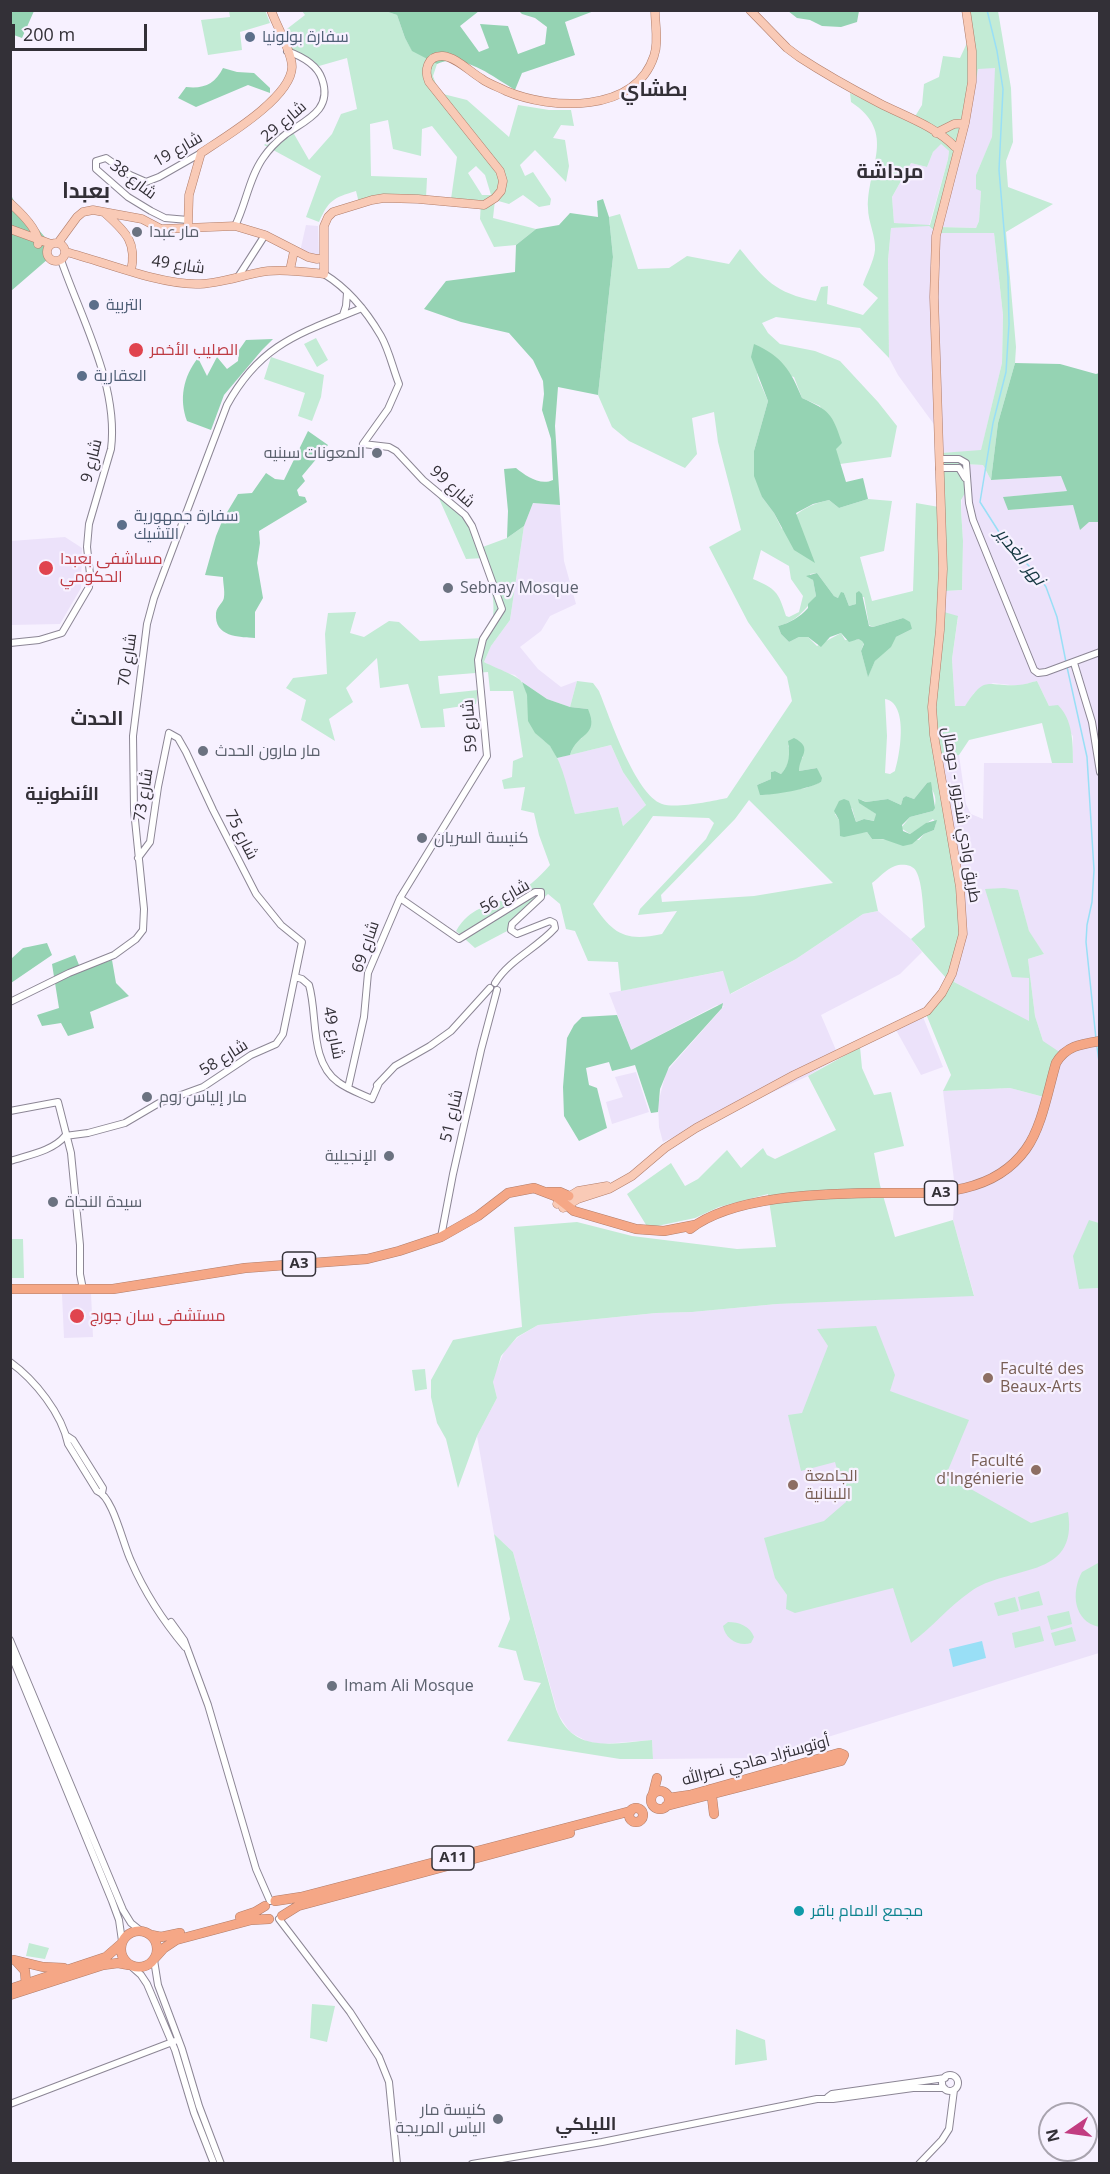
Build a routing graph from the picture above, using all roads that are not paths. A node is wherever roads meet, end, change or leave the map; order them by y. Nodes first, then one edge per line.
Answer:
1 (269, 10) edge
2 (655, 10) edge
3 (750, 10) edge
4 (966, 10) edge
5 (287, 51) junction
6 (287, 79) junction
7 (963, 122) junction
8 (936, 133) junction
9 (955, 147) junction
10 (201, 153) junction
11 (953, 161) junction
12 (96, 170) joint
13 (12, 203) edge
14 (106, 214) junction
15 (188, 223) junction
16 (235, 226) junction
17 (10, 229) edge
18 (10, 235) edge
19 (265, 235) junction
20 (39, 242) junction
21 (52, 246) junction
22 (294, 251) junction
23 (64, 256) junction
24 (322, 258) junction
25 (933, 261) junction
26 (290, 270) junction
27 (131, 271) junction
28 (324, 274) junction
29 (238, 277) junction
30 (347, 292) junction
31 (362, 308) junction
32 (342, 316) junction
33 (939, 459) junction
34 (939, 468) junction
35 (967, 484) junction
36 (499, 615) joint
37 (10, 641) edge
38 (1100, 652) edge
39 (1072, 664) junction
40 (169, 733) joint
41 (1100, 772) edge
42 (443, 828) joint
43 (138, 858) junction
44 (400, 898) junction
45 (302, 942) joint
46 (295, 977) junction
47 (495, 988) junction
48 (10, 1002) edge
49 (1099, 1041) edge
50 (350, 1089) junction
51 (10, 1112) edge
52 (67, 1139) junction
53 (10, 1161) edge
54 (530, 1190) junction
55 (563, 1203) junction
56 (441, 1237) junction
57 (80, 1288) junction
58 (10, 1289) edge
59 (10, 1362) edge
60 (10, 1640) edge
61 (10, 1652) edge
62 (712, 1791) junction
63 (696, 1798) junction
64 (660, 1800) junction
65 (636, 1813) junction
66 (270, 1903) junction
67 (277, 1918) junction
68 (141, 1931) junction
69 (151, 1935) junction
70 (122, 1943) junction
71 (155, 1959) junction
72 (12, 1960) edge
73 (131, 1966) junction
74 (75, 1968) junction
75 (26, 1984) junction
76 (11, 1996) edge
77 (175, 2041) junction
78 (945, 2078) junction
79 (944, 2088) junction
80 (954, 2090) junction
81 (828, 2097) junction
82 (10, 2104) edge
83 (487, 2162) edge
84 (214, 2163) edge
85 (221, 2163) edge
86 (397, 2163) edge
87 (472, 2163) edge
88 (919, 2163) edge

1 - 5 main road
1 - 6 main road
2 - 24 main road
3 - 8 main road
4 - 7 main road, طريق وادي شحرور - حومال
5 - 6 main road
5 - 16 street, شارع 29
6 - 10 main road, شارع 19
7 - 8 main road
7 - 9 main road, طريق وادي شحرور - حومال
7 - 11 main road, طريق وادي شحرور - حومال
8 - 9 main road
9 - 11 main road, طريق وادي شحرور - حومال
10 - 12 street, شارع 19
10 - 15 main road
11 - 25 main road, طريق وادي شحرور - حومال
11 - 25 main road, طريق وادي شحرور - حومال
12 - 15 street, شارع 38
13 - 20 main road
14 - 15 main road
14 - 21 main road
14 - 27 main road
15 - 16 main road
16 - 19 main road
17 - 20 main road
18 - 20 main road
19 - 22 main road
19 - 29 street
20 - 21 main road
21 - 23 main road
21 - 23 main road
22 - 24 main road
22 - 26 main road
23 - 27 main road, شارع 49
23 - 37 street, شارع 9
24 - 28 main road
25 - 33 main road, طريق وادي شحرور - حومال
26 - 28 main road, شارع 49
26 - 29 main road, شارع 49
27 - 29 main road, شارع 49
28 - 30 street
30 - 31 street
30 - 32 street
31 - 32 street, شارع 70
31 - 36 street, شارع 99
32 - 43 street, شارع 70
33 - 34 main road, طريق وادي شحرور - حومال
33 - 35 street
34 - 35 street
34 - 55 main road, طريق وادي شحرور - حومال
35 - 39 street
36 - 42 street, شارع 59
38 - 39 street
39 - 41 street
40 - 43 street, شارع 73
40 - 45 street, شارع 75
42 - 44 street, شارع 69
43 - 48 street, شارع 70
44 - 47 street, شارع 56
44 - 50 street, شارع 69
45 - 46 street, شارع 58
46 - 50 street, شارع 49
46 - 52 street, شارع 58
47 - 50 street
47 - 56 street, شارع 51
49 - 55 highway, A3
51 - 52 street
52 - 53 street, شارع 58
52 - 57 street
54 - 55 highway, A3
54 - 55 highway, A3
54 - 56 highway, A3
56 - 57 highway, A3
57 - 58 highway, A3
59 - 66 street
60 - 68 street
61 - 70 street
62 - 62 highway, أوتوستراد هادي نصرالله / A11
62 - 63 highway, أوتوستراد هادي نصرالله / A11
62 - 63 highway
62 - 64 highway, أوتوستراد هادي نصرالله / A11
63 - 64 highway, أوتوستراد هادي نصرالله / A11
64 - 65 highway, أوتوستراد هادي نصرالله / A11
65 - 66 highway, أوتوستراد هادي نصرالله / A11
65 - 67 highway, أوتوستراد هادي نصرالله / A11
66 - 67 highway
66 - 67 highway
66 - 69 highway, أوتوستراد هادي نصرالله / A11
67 - 71 highway, أوتوستراد هادي نصرالله / A11
67 - 86 street
68 - 69 highway, أوتوستراد هادي نصرالله / A11
68 - 70 highway, أوتوستراد هادي نصرالله / A11
69 - 71 highway
70 - 73 highway
70 - 74 highway, أوتوستراد هادي نصرالله / A11
71 - 73 highway, أوتوستراد هادي نصرالله / A11
71 - 77 street
72 - 74 highway
72 - 75 highway
73 - 76 highway, أوتوستراد هادي نصرالله / A11
73 - 77 street
74 - 75 highway, أوتوستراد هادي نصرالله / A11
75 - 76 highway, أوتوستراد هادي نصرالله / A11
77 - 82 street
77 - 84 street
77 - 85 street
78 - 79 street
78 - 80 street
78 - 81 street
79 - 80 street
79 - 81 street
80 - 88 street
81 - 83 street
83 - 87 street

